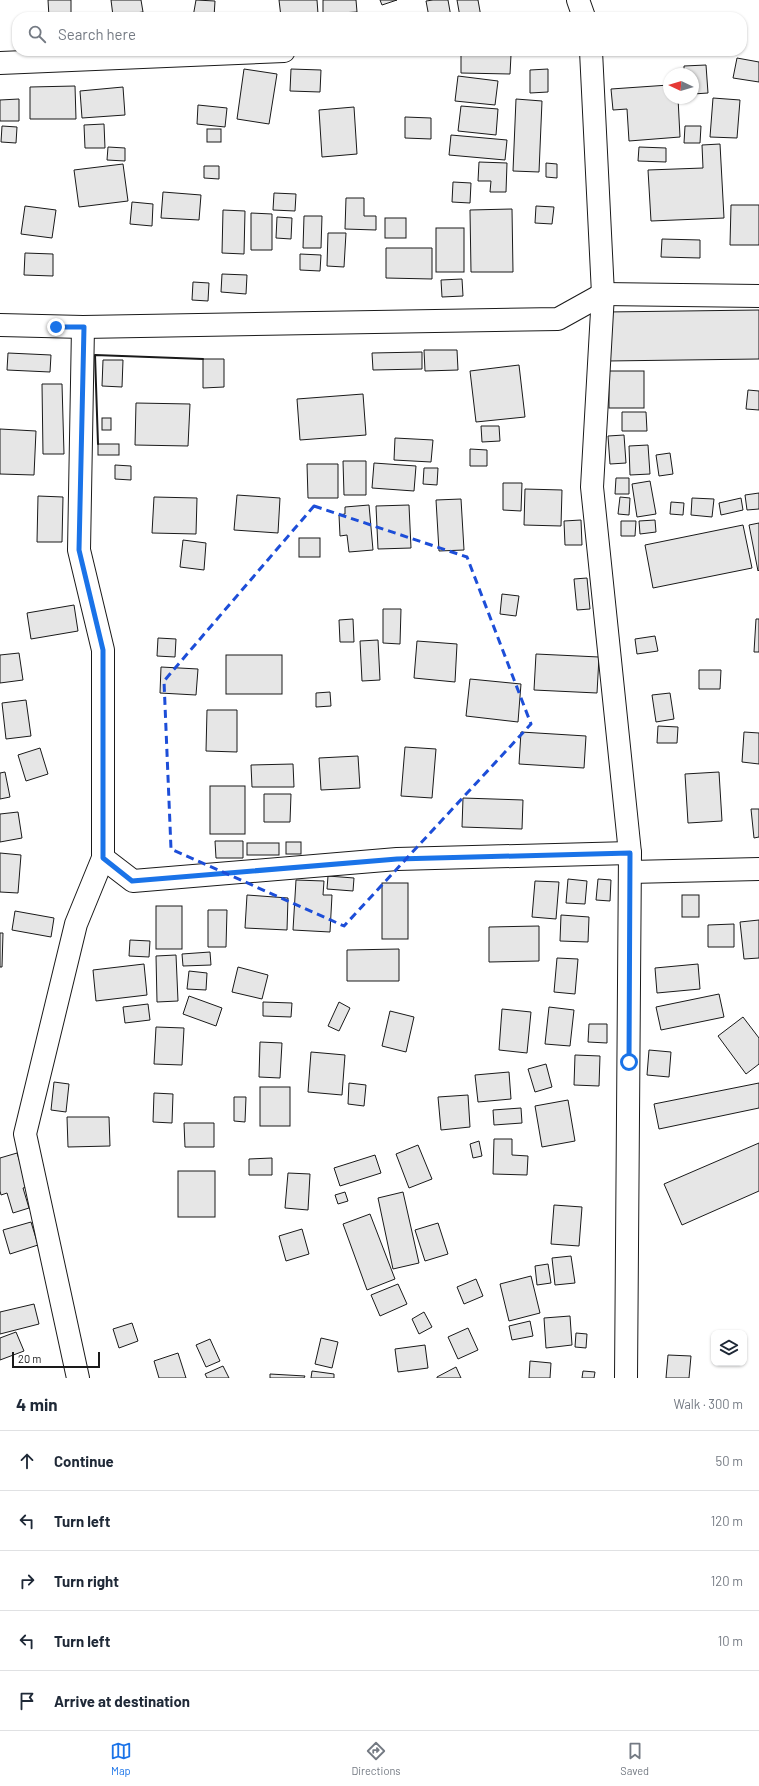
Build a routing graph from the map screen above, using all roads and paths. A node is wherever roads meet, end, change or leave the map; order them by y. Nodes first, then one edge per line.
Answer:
1 (578, 0) edge
2 (582, 12) edge
3 (166, 56) edge
4 (591, 56) edge
5 (0, 63) edge
6 (603, 294) junction
7 (759, 296) edge
8 (0, 326) edge
9 (84, 327) junction
10 (103, 858) junction
11 (630, 863) junction
12 (759, 869) edge
13 (78, 1378) edge
14 (626, 1378) edge

1 - 2 street
3 - 5 street
4 - 6 street
6 - 7 street
6 - 9 street
6 - 11 street
8 - 9 street
9 - 10 street
10 - 11 street
10 - 13 street
11 - 12 street
11 - 14 street

